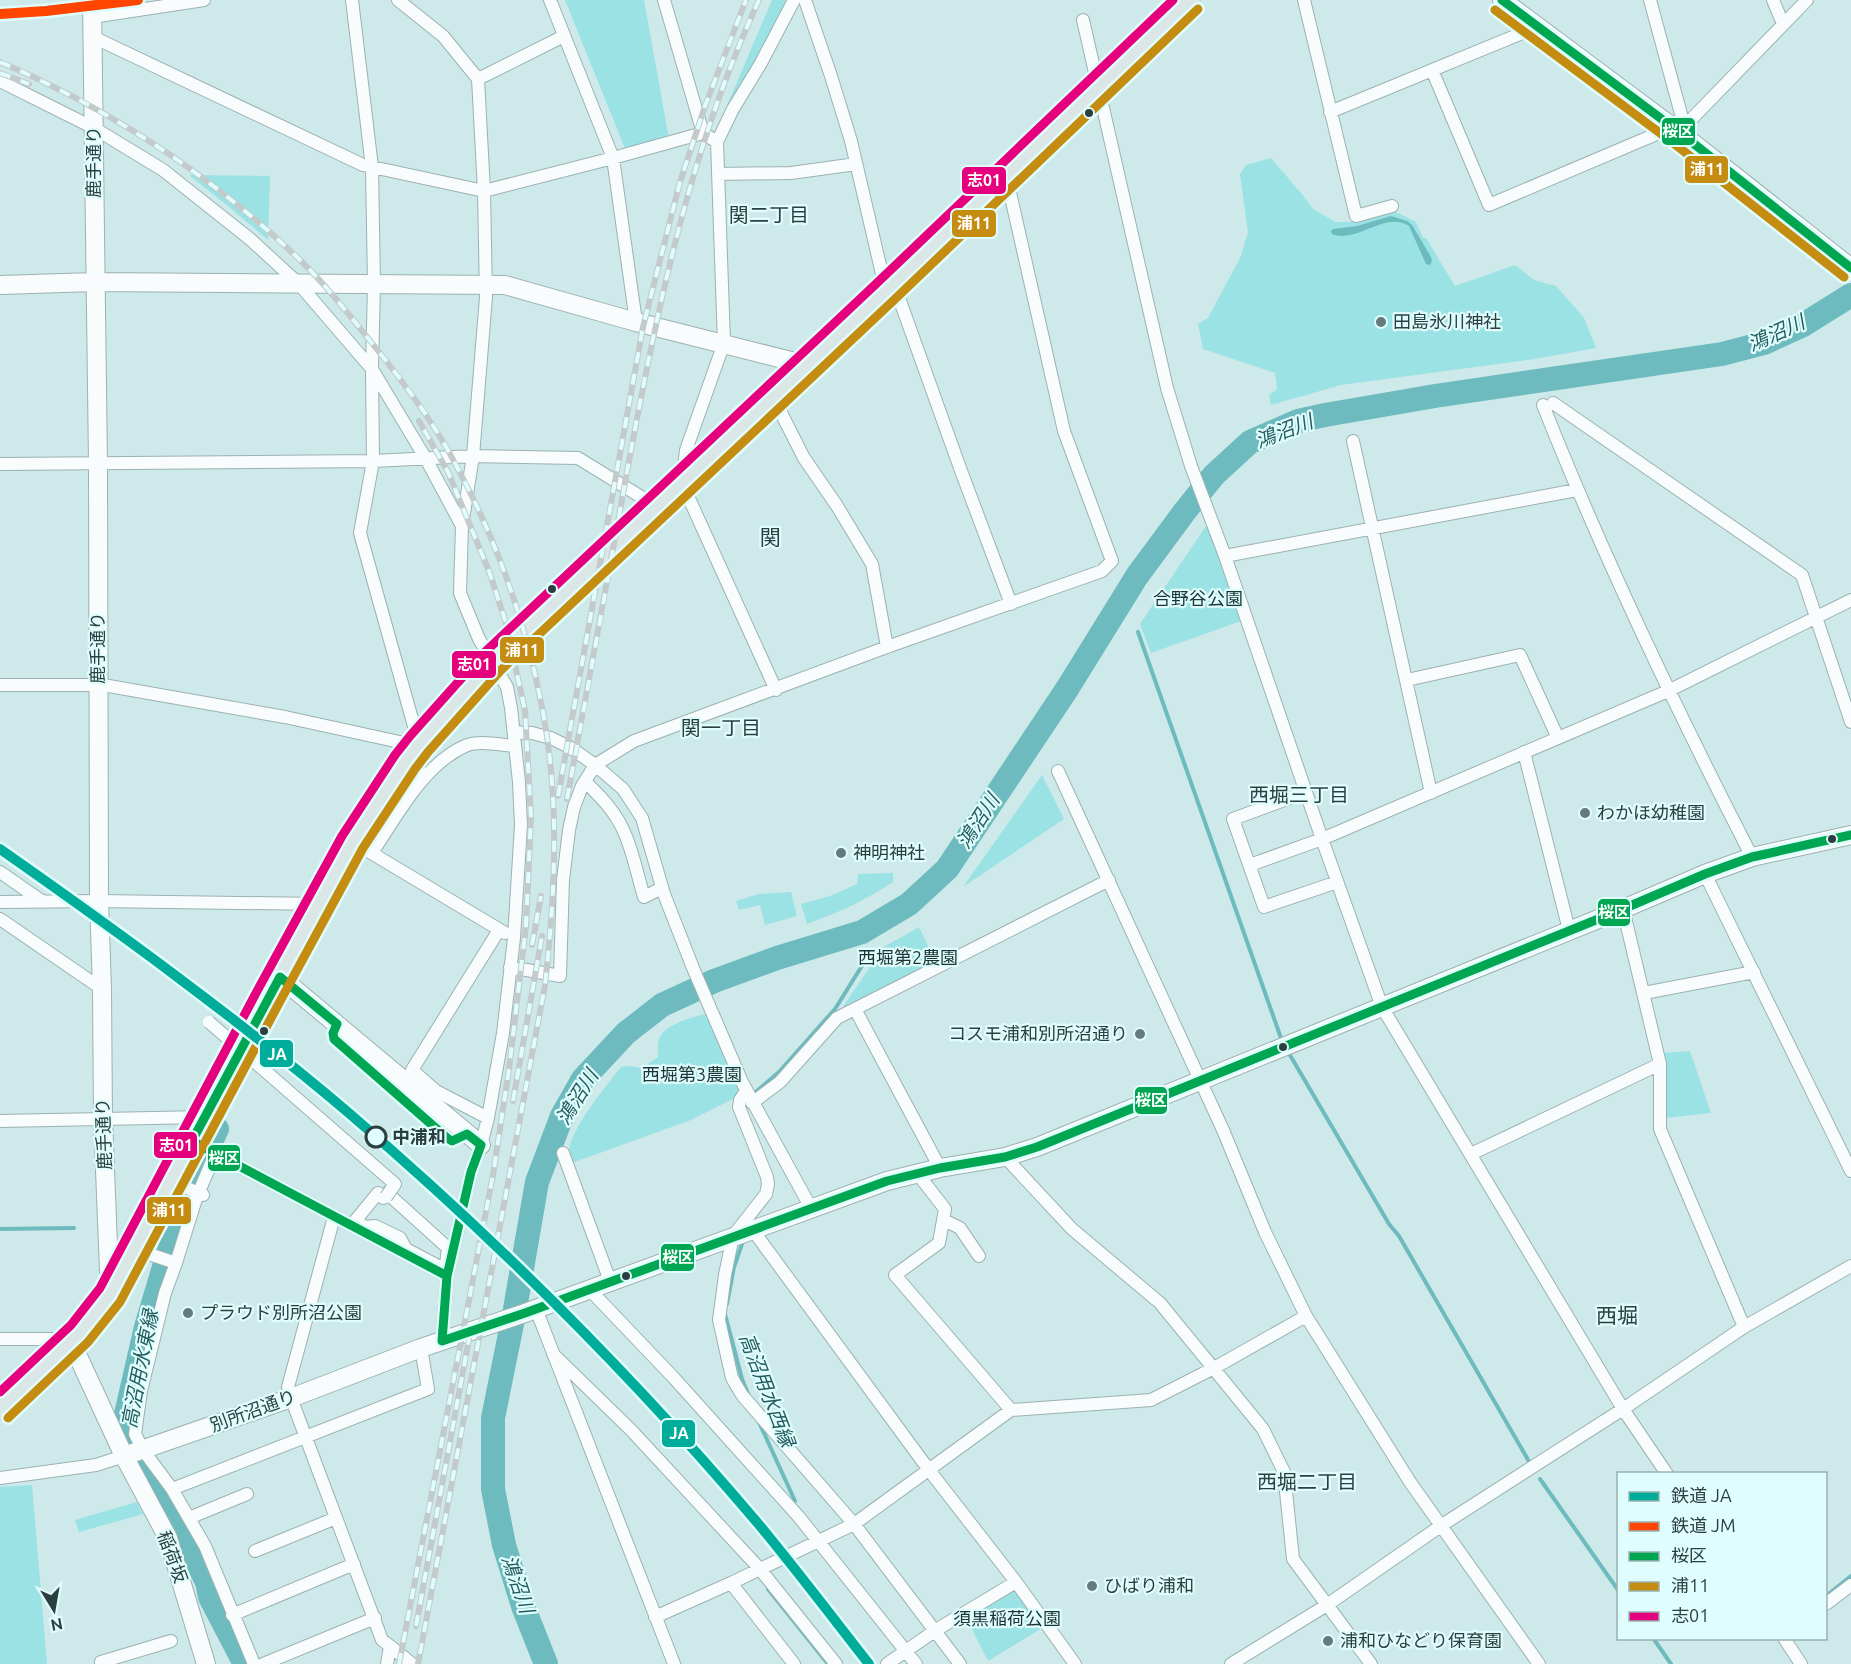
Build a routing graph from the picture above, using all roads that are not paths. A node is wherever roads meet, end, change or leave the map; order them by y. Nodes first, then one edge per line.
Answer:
1 (204, 0) edge
2 (352, 0) edge
3 (398, 0) edge
4 (550, 0) edge
5 (664, 0) edge
6 (794, 0) edge
7 (805, 0) edge
8 (1190, 0) edge
9 (1304, 0) edge
10 (1502, 0) edge
11 (1650, 0) edge
12 (1773, 0) edge
13 (1807, 0) edge
14 (92, 9) edge
15 (1083, 20) dead end
16 (1783, 24) junction
17 (1537, 27) junction
18 (564, 36) junction
19 (93, 38) junction
20 (1432, 70) junction
21 (478, 79) junction
22 (0, 81) edge
23 (1099, 87) junction
24 (1330, 112) junction
25 (94, 128) junction
26 (1679, 128) junction
27 (703, 133) junction
28 (717, 142) junction
29 (614, 158) junction
30 (856, 164) junction
31 (372, 167) junction
32 (718, 174) junction
33 (1006, 175) junction
34 (484, 191) junction
35 (1392, 206) dead end
36 (1851, 268) edge
37 (95, 282) junction
38 (299, 284) junction
39 (374, 284) junction
40 (485, 284) junction
41 (0, 285) edge
42 (890, 288) junction
43 (636, 322) junction
44 (724, 343) junction
45 (807, 365) junction
46 (372, 369) junction
47 (773, 397) junction
48 (1353, 441) dead end
49 (473, 456) junction
50 (426, 459) junction
51 (373, 460) junction
52 (0, 464) edge
53 (98, 464) junction
54 (682, 483) junction
55 (1576, 490) junction
56 (656, 506) junction
57 (462, 526) junction
58 (1374, 528) junction
59 (1225, 556) junction
60 (1851, 600) edge
61 (1011, 604) junction
62 (1816, 617) junction
63 (887, 647) junction
64 (492, 662) junction
65 (1407, 681) junction
66 (0, 685) edge
67 (98, 685) junction
68 (776, 690) junction
69 (1668, 690) junction
70 (1851, 722) edge
71 (514, 732) junction
72 (1558, 738) junction
73 (418, 745) junction
74 (515, 746) junction
75 (1524, 752) junction
76 (405, 762) junction
77 (595, 765) junction
78 (1058, 771) dead end
79 (425, 776) junction
80 (585, 781) junction
81 (1305, 792) junction
82 (1431, 793) junction
83 (1851, 835) edge
84 (1322, 840) junction
85 (353, 842) junction
86 (372, 853) junction
87 (1752, 856) junction
88 (1250, 865) junction
89 (0, 872) edge
90 (1705, 874) junction
91 (1109, 880) junction
92 (1337, 882) junction
93 (662, 888) junction
94 (99, 901) junction
95 (0, 902) edge
96 (44, 902) junction
97 (320, 904) junction
98 (1623, 909) junction
99 (0, 920) edge
100 (499, 930) junction
101 (1569, 930) junction
102 (514, 938) junction
103 (510, 967) junction
104 (1754, 972) junction
105 (280, 977) junction
106 (102, 989) junction
107 (1644, 993) junction
108 (1382, 1007) junction
109 (855, 1009) junction
110 (209, 1022) dead end
111 (1660, 1064) junction
112 (1201, 1082) junction
113 (749, 1097) junction
114 (204, 1117) junction
115 (488, 1118) junction
116 (103, 1120) junction
117 (0, 1121) edge
118 (481, 1145) junction
119 (206, 1149) junction
120 (1847, 1152) edge
121 (563, 1153) dead end
122 (1471, 1154) junction
123 (1005, 1157) junction
124 (940, 1168) junction
125 (1851, 1171) edge
126 (918, 1173) junction
127 (190, 1190) junction
128 (386, 1197) dead end
129 (810, 1208) junction
130 (334, 1216) junction
131 (944, 1220) junction
132 (745, 1232) junction
133 (448, 1248) joint
134 (134, 1249) junction
135 (979, 1256) dead end
136 (173, 1263) junction
137 (1851, 1266) edge
138 (447, 1276) junction
139 (610, 1281) junction
140 (589, 1289) junction
141 (110, 1295) junction
142 (529, 1311) junction
143 (1306, 1316) junction
144 (1744, 1327) junction
145 (0, 1339) edge
146 (442, 1341) junction
147 (70, 1343) junction
148 (421, 1348) junction
149 (553, 1354) junction
150 (1214, 1368) junction
151 (291, 1398) junction
152 (0, 1409) edge
153 (1623, 1409) junction
154 (1011, 1410) junction
155 (306, 1437) junction
156 (134, 1453) junction
157 (929, 1470) junction
158 (1666, 1472) edge
159 (0, 1478) edge
160 (172, 1489) junction
161 (247, 1494) dead end
162 (189, 1518) junction
163 (336, 1518) junction
164 (854, 1524) junction
165 (1442, 1525) junction
166 (818, 1541) junction
167 (255, 1551) dead end
168 (354, 1564) junction
169 (759, 1568) junction
170 (730, 1582) junction
171 (1016, 1582) junction
172 (1851, 1585) edge
173 (1827, 1603) edge
174 (1327, 1605) junction
175 (232, 1615) junction
176 (656, 1617) junction
177 (375, 1618) junction
178 (936, 1630) junction
179 (1785, 1640) edge
180 (171, 1641) dead end
181 (390, 1646) junction
182 (906, 1650) junction
183 (101, 1664) edge
184 (206, 1664) edge
185 (254, 1664) edge
186 (263, 1664) edge
187 (387, 1664) edge
188 (412, 1664) edge
189 (674, 1664) edge
190 (794, 1664) edge
191 (836, 1664) edge
192 (887, 1664) edge
193 (916, 1664) edge
194 (960, 1664) edge
195 (1075, 1664) edge
196 (1231, 1664) edge
197 (1371, 1664) edge
198 (1539, 1664) edge
199 (1802, 1664) edge

1 - 14 street
2 - 31 street
3 - 21 street
4 - 18 street
5 - 27 street
6 - 28 street
7 - 30 street
8 - 23 main road
9 - 24 street
10 - 17 street
11 - 26 street
12 - 16 street
13 - 16 street
14 - 19 street, 鹿手通り
15 - 23 street
16 - 26 street
17 - 20 street
17 - 26 street
18 - 21 street
18 - 29 street
19 - 25 street, 鹿手通り
19 - 31 street
20 - 24 street
20 - 26 street
21 - 34 street
22 - 25 street
23 - 33 main road
23 - 59 street
24 - 35 street
25 - 37 street, 鹿手通り
25 - 38 street
26 - 36 street
27 - 28 street
27 - 29 street
28 - 32 street
29 - 34 street
29 - 43 street
30 - 32 street
30 - 42 street
31 - 34 street
31 - 39 street
32 - 44 street
33 - 42 main road
33 - 61 street
34 - 40 street
37 - 38 street
37 - 41 street
37 - 53 street, 鹿手通り
38 - 39 street
38 - 46 street
39 - 40 street
39 - 46 street
40 - 43 street
40 - 49 street
42 - 45 main road
42 - 61 street
43 - 44 street
44 - 45 street
44 - 54 street
45 - 47 main road
46 - 50 street
46 - 51 street
47 - 54 main road
47 - 63 street
48 - 58 street
49 - 50 street
49 - 56 street
49 - 57 street
50 - 51 street
50 - 57 street
51 - 53 street
51 - 73 street
52 - 53 street
53 - 67 street, 鹿手通り
54 - 56 main road
54 - 68 street
55 - 58 street
55 - 62 street
55 - 69 street
56 - 64 main road
57 - 64 street
58 - 59 street
58 - 65 street
59 - 81 street
60 - 62 street
61 - 63 street
62 - 69 street
62 - 70 street
63 - 68 street
64 - 71 street
64 - 73 main road
65 - 72 street
65 - 82 street
66 - 67 street
67 - 73 street
67 - 94 street, 鹿手通り
68 - 77 street
69 - 72 street
69 - 87 street
71 - 74 street
71 - 77 street
72 - 75 street
73 - 76 main road
74 - 79 street
74 - 102 street
75 - 82 street
75 - 101 street
76 - 79 street
76 - 85 main road
77 - 80 street
77 - 93 street
78 - 91 street
79 - 86 street
80 - 93 street
80 - 103 street
81 - 84 street
81 - 88 street
82 - 84 street
83 - 87 street
84 - 88 street
84 - 92 street
85 - 86 street
85 - 97 main road
86 - 100 street
87 - 90 street
88 - 92 street
89 - 96 street
90 - 98 street
90 - 104 street
91 - 109 street
91 - 112 street
92 - 108 street
93 - 113 street
94 - 96 street
94 - 97 street
94 - 106 street, 鹿手通り
95 - 96 street
97 - 105 main road
98 - 101 street
98 - 107 street
99 - 106 street
100 - 102 street
100 - 115 street
101 - 108 street
102 - 103 street
103 - 115 street
104 - 107 street
104 - 120 street
105 - 114 main road
105 - 118 street
106 - 116 street, 鹿手通り
107 - 111 street
108 - 112 street
108 - 122 street
109 - 113 street
109 - 124 street
110 - 128 street, bridge
111 - 122 street
111 - 144 street
112 - 123 street
112 - 143 street
113 - 129 street
113 - 132 street
114 - 116 street
114 - 119 main road
115 - 118 street
116 - 117 street
116 - 141 street, 鹿手通り
118 - 138 street
119 - 127 main road
119 - 127 street
119 - 130 street
120 - 125 street
121 - 139 street
122 - 153 street
123 - 124 street
123 - 150 street
124 - 126 street
126 - 129 street
126 - 131 street
127 - 134 main road
127 - 136 street
129 - 132 street
130 - 138 street
130 - 151 street
131 - 135 street
131 - 154 street
132 - 139 street
132 - 157 street
132 - 164 street
133 - 133 street
134 - 136 street
134 - 141 main road
136 - 156 street
137 - 144 street
138 - 146 street
139 - 140 street
140 - 142 street
140 - 166 street
141 - 147 main road
142 - 146 street, 別所沼通り
142 - 149 street
143 - 150 street
143 - 165 street
144 - 153 street
145 - 147 street
146 - 148 street, 別所沼通り
147 - 152 main road
147 - 156 street, 稲荷坂
148 - 151 street, 別所沼通り
148 - 155 street
149 - 169 street
149 - 176 street
150 - 154 street
150 - 174 street
151 - 155 street
151 - 156 street, 別所沼通り
153 - 158 street
153 - 165 street
154 - 157 street
155 - 160 street
155 - 163 street
156 - 159 street, 別所沼通り
156 - 160 street
156 - 184 street, 稲荷坂
157 - 164 street
157 - 171 street
160 - 162 street
161 - 162 street
162 - 175 street
163 - 167 street
163 - 168 street
164 - 166 street
164 - 178 street
165 - 174 street
165 - 198 street
166 - 169 street
166 - 182 street
168 - 175 street
168 - 177 street
169 - 170 street
169 - 191 street
170 - 176 street
170 - 190 street
171 - 178 street
171 - 195 street
172 - 173 street
174 - 196 street
174 - 197 street
175 - 185 street
176 - 189 street
177 - 181 street
177 - 186 street
178 - 182 street
178 - 194 street
179 - 199 street
180 - 183 street
181 - 187 street
181 - 188 street
182 - 192 street
182 - 193 street

